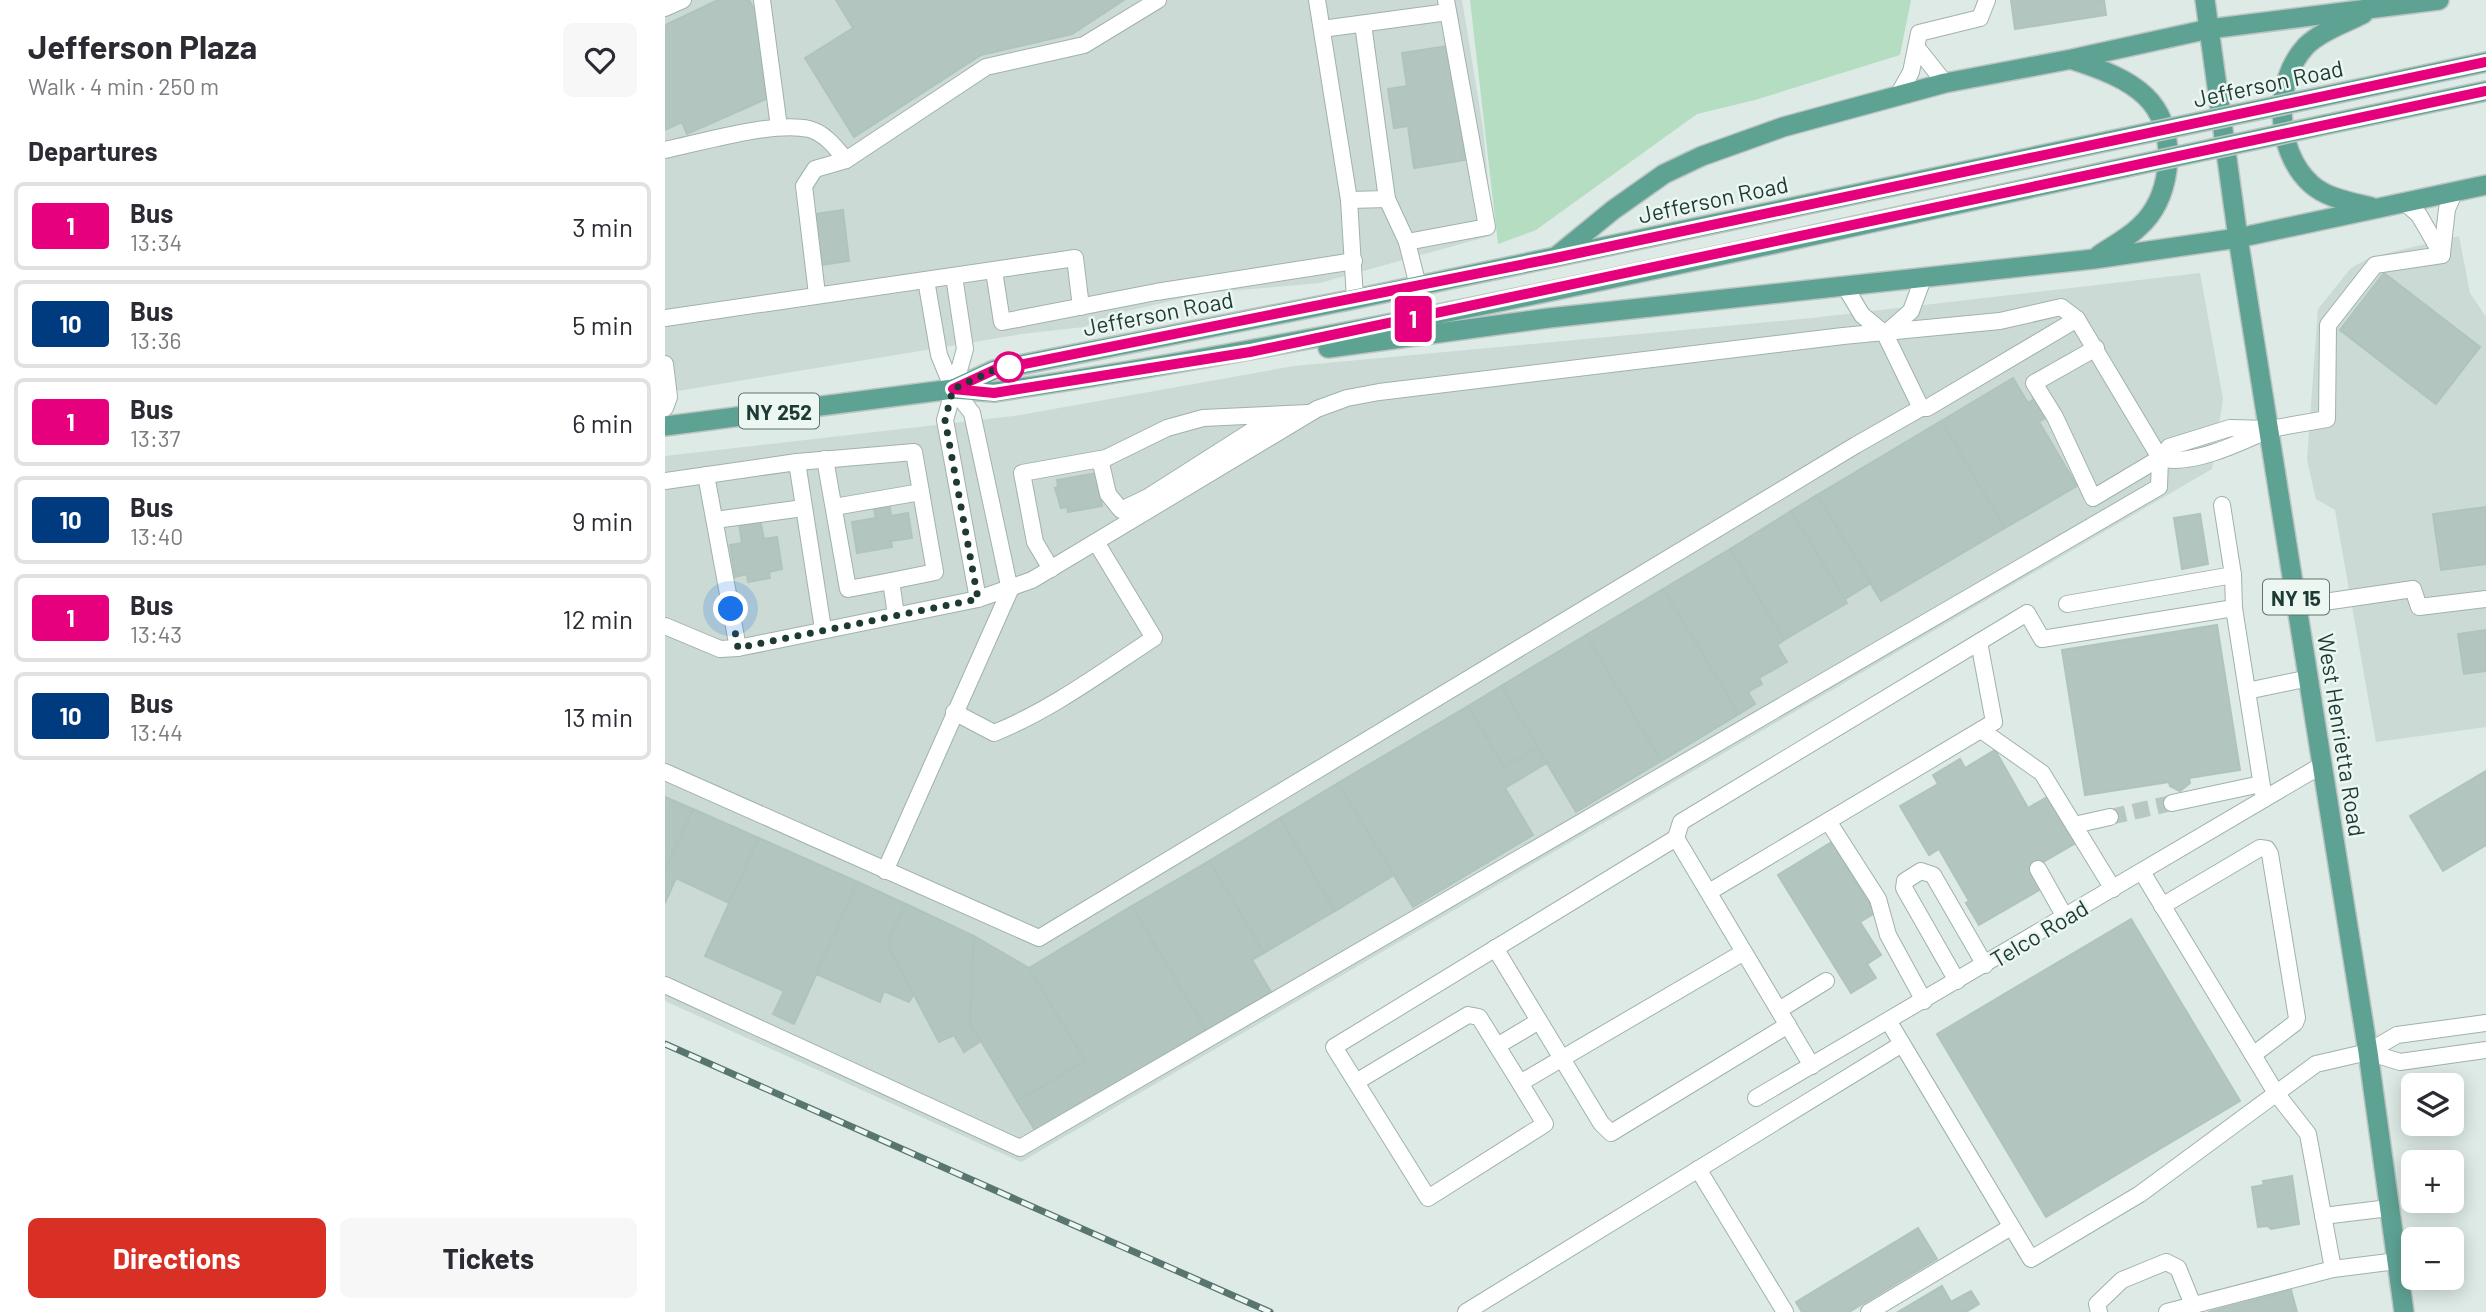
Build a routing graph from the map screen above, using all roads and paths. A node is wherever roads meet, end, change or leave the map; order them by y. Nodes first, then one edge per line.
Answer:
1 (684, 0) edge
2 (762, 0) edge
3 (1158, 0) edge
4 (1317, 0) edge
5 (1987, 0) edge
6 (2205, 0) edge
7 (2439, 0) edge
8 (1447, 6) edge
9 (665, 8) edge
10 (2373, 9) junction
11 (1363, 24) junction
12 (1322, 29) junction
13 (2209, 29) junction
14 (1918, 49) junction
15 (2072, 59) junction
16 (2486, 62) edge
17 (1945, 83) junction
18 (2486, 91) edge
19 (1898, 95) junction
20 (779, 127) junction
21 (665, 150) edge
22 (846, 160) junction
23 (2486, 185) edge
24 (2454, 192) junction
25 (1387, 199) junction
26 (1349, 200) junction
27 (2405, 203) junction
28 (2379, 209) junction
29 (2238, 237) junction
30 (1407, 242) junction
31 (2442, 255) junction
32 (1555, 258) junction
33 (2094, 259) junction
34 (1354, 261) junction
35 (994, 271) junction
36 (954, 276) junction
37 (1924, 276) junction
38 (926, 280) junction
39 (1844, 285) junction
40 (1418, 286) junction
41 (817, 294) junction
42 (1355, 299) junction
43 (1081, 307) junction
44 (665, 318) edge
45 (2077, 319) junction
46 (1885, 334) junction
47 (2096, 348) junction
48 (1250, 352) junction
49 (665, 364) edge
50 (953, 389) junction
51 (665, 408) edge
52 (1924, 408) junction
53 (1310, 413) junction
54 (1277, 415) junction
55 (665, 426) edge
56 (2270, 429) junction
57 (2160, 458) junction
58 (825, 459) junction
59 (1100, 459) junction
60 (797, 461) junction
61 (706, 475) junction
62 (665, 481) edge
63 (921, 492) junction
64 (2222, 505) dead end
65 (834, 507) junction
66 (803, 508) junction
67 (715, 520) junction
68 (1096, 542) junction
69 (1051, 569) junction
70 (2233, 575) junction
71 (891, 581) junction
72 (1010, 590) junction
73 (978, 599) junction
74 (2486, 599) edge
75 (2067, 604) dead end
76 (2297, 606) junction
77 (2234, 608) junction
78 (896, 615) junction
79 (665, 626) edge
80 (823, 629) junction
81 (1979, 642) junction
82 (738, 648) junction
83 (2309, 678) junction
84 (2247, 691) junction
85 (954, 712) junction
86 (1981, 730) junction
87 (2322, 765) junction
88 (665, 772) edge
89 (2262, 792) junction
90 (2172, 803) tunnel mouth
91 (2110, 817) tunnel mouth
92 (1828, 821) junction
93 (2074, 825) junction
94 (1676, 838) junction
95 (2038, 869) dead end
96 (885, 871) junction
97 (2142, 872) junction
98 (2113, 889) junction
99 (1709, 892) junction
100 (2162, 906) junction
101 (2065, 917) junction
102 (1495, 948) junction
103 (1744, 951) junction
104 (1985, 965) junction
105 (1826, 981) dead end
106 (1958, 981) junction
107 (665, 985) edge
108 (1924, 1001) junction
109 (1779, 1010) junction
110 (1539, 1021) junction
111 (1889, 1022) junction
112 (2486, 1023) edge
113 (1788, 1025) junction
114 (1902, 1044) junction
115 (1497, 1046) junction
116 (2486, 1050) edge
117 (2368, 1052) junction
118 (2253, 1055) junction
119 (1562, 1059) junction
120 (1812, 1066) junction
121 (1356, 1082) junction
122 (1520, 1083) junction
123 (2276, 1093) junction
124 (1756, 1098) dead end
125 (1698, 1169) junction
126 (2389, 1208) junction
127 (2323, 1216) junction
128 (2011, 1227) junction
129 (2397, 1261) junction
130 (2333, 1269) junction
131 (2193, 1305) junction
132 (1466, 1312) edge
133 (1786, 1312) edge
134 (1869, 1312) edge
135 (2099, 1312) edge
136 (2167, 1312) edge
137 (2404, 1312) edge

1 - 9 street
2 - 20 street
3 - 22 street
4 - 12 street
5 - 14 street
6 - 13 main road, West Henrietta Road / NY 15
7 - 10 main road
8 - 11 street
8 - 30 street
10 - 13 main road
10 - 28 main road
11 - 12 street
11 - 25 street
12 - 26 street
13 - 15 main road
13 - 29 main road, West Henrietta Road / NY 15
14 - 17 street
14 - 19 street
15 - 17 main road
15 - 33 main road
16 - 32 main road, Jefferson Road / NY 252, bridge
17 - 19 main road
18 - 48 main road, Jefferson Road / NY 252, bridge
19 - 32 main road
20 - 21 street
20 - 22 street
22 - 41 street
23 - 24 main road
24 - 27 main road
24 - 31 street
25 - 26 street
25 - 30 street
26 - 34 street
27 - 28 main road
27 - 31 street
28 - 29 main road
29 - 33 main road
29 - 56 main road, West Henrietta Road / NY 15
30 - 40 street
31 - 56 street
32 - 40 main road, Jefferson Road / NY 252
33 - 37 main road
34 - 42 street
34 - 43 street
35 - 36 street
35 - 43 street
35 - 43 street
36 - 38 street
36 - 50 street
37 - 39 main road
37 - 46 street
38 - 41 street
38 - 50 street
39 - 46 street
39 - 48 main road
40 - 42 main road, Jefferson Road / NY 252
41 - 44 street
42 - 50 main road, Jefferson Road / NY 252
45 - 46 street
45 - 47 street
45 - 52 street
46 - 52 street
46 - 53 street
47 - 57 street
47 - 57 street
48 - 50 main road, Jefferson Road / NY 252
49 - 51 street
50 - 55 main road, Jefferson Road / NY 252
50 - 72 street
50 - 73 street
52 - 96 street
53 - 54 street
53 - 68 street
54 - 59 street
54 - 59 street
56 - 57 street
56 - 76 main road, West Henrietta Road / NY 15
57 - 107 street
58 - 60 street
58 - 63 street
58 - 65 street
59 - 69 street
60 - 61 street
60 - 66 street
61 - 62 street
61 - 67 street
63 - 65 street
63 - 71 street
64 - 70 street
65 - 71 street
66 - 67 street
66 - 80 street
67 - 82 street
68 - 69 street
68 - 85 street
69 - 72 street
70 - 75 street
70 - 77 street
71 - 78 street
72 - 73 street
72 - 85 street
73 - 78 street
74 - 76 street
76 - 83 main road, West Henrietta Road / NY 15
77 - 81 street
77 - 84 street
78 - 80 street
79 - 82 street
80 - 82 street
81 - 86 street
81 - 94 street
83 - 84 street
83 - 87 main road, West Henrietta Road / NY 15
84 - 89 street
85 - 96 street
86 - 92 street
86 - 93 street
87 - 89 street, Telco Road
87 - 117 main road, West Henrietta Road / NY 15
88 - 96 street
89 - 90 street
89 - 97 street, Telco Road
91 - 93 street
92 - 99 street
92 - 108 street
93 - 98 street
94 - 99 street
94 - 102 street
95 - 101 street
97 - 98 street, Telco Road
97 - 100 street
98 - 101 street, Telco Road
99 - 103 street
100 - 118 street
100 - 118 street
101 - 104 street, Telco Road
102 - 110 street
102 - 121 street
103 - 109 street
103 - 119 street
104 - 106 street, Telco Road
104 - 106 street
105 - 109 street
106 - 108 street, Telco Road
108 - 111 street, Telco Road
109 - 113 street
110 - 115 street
110 - 119 street
111 - 114 street
111 - 120 street, Telco Road
112 - 117 street
113 - 119 street
113 - 120 street
114 - 125 street
114 - 128 street
115 - 121 street
115 - 122 street
116 - 117 street
117 - 123 street
117 - 126 main road, West Henrietta Road / NY 15
118 - 123 street
119 - 122 street
120 - 124 street, Telco Road
121 - 122 street
123 - 127 street
123 - 128 street
125 - 132 street
125 - 133 street
126 - 127 street
126 - 129 main road, West Henrietta Road / NY 15
127 - 130 street
128 - 134 street
129 - 130 street
129 - 137 main road, West Henrietta Road / NY 15
130 - 131 street
131 - 135 street
131 - 136 street

